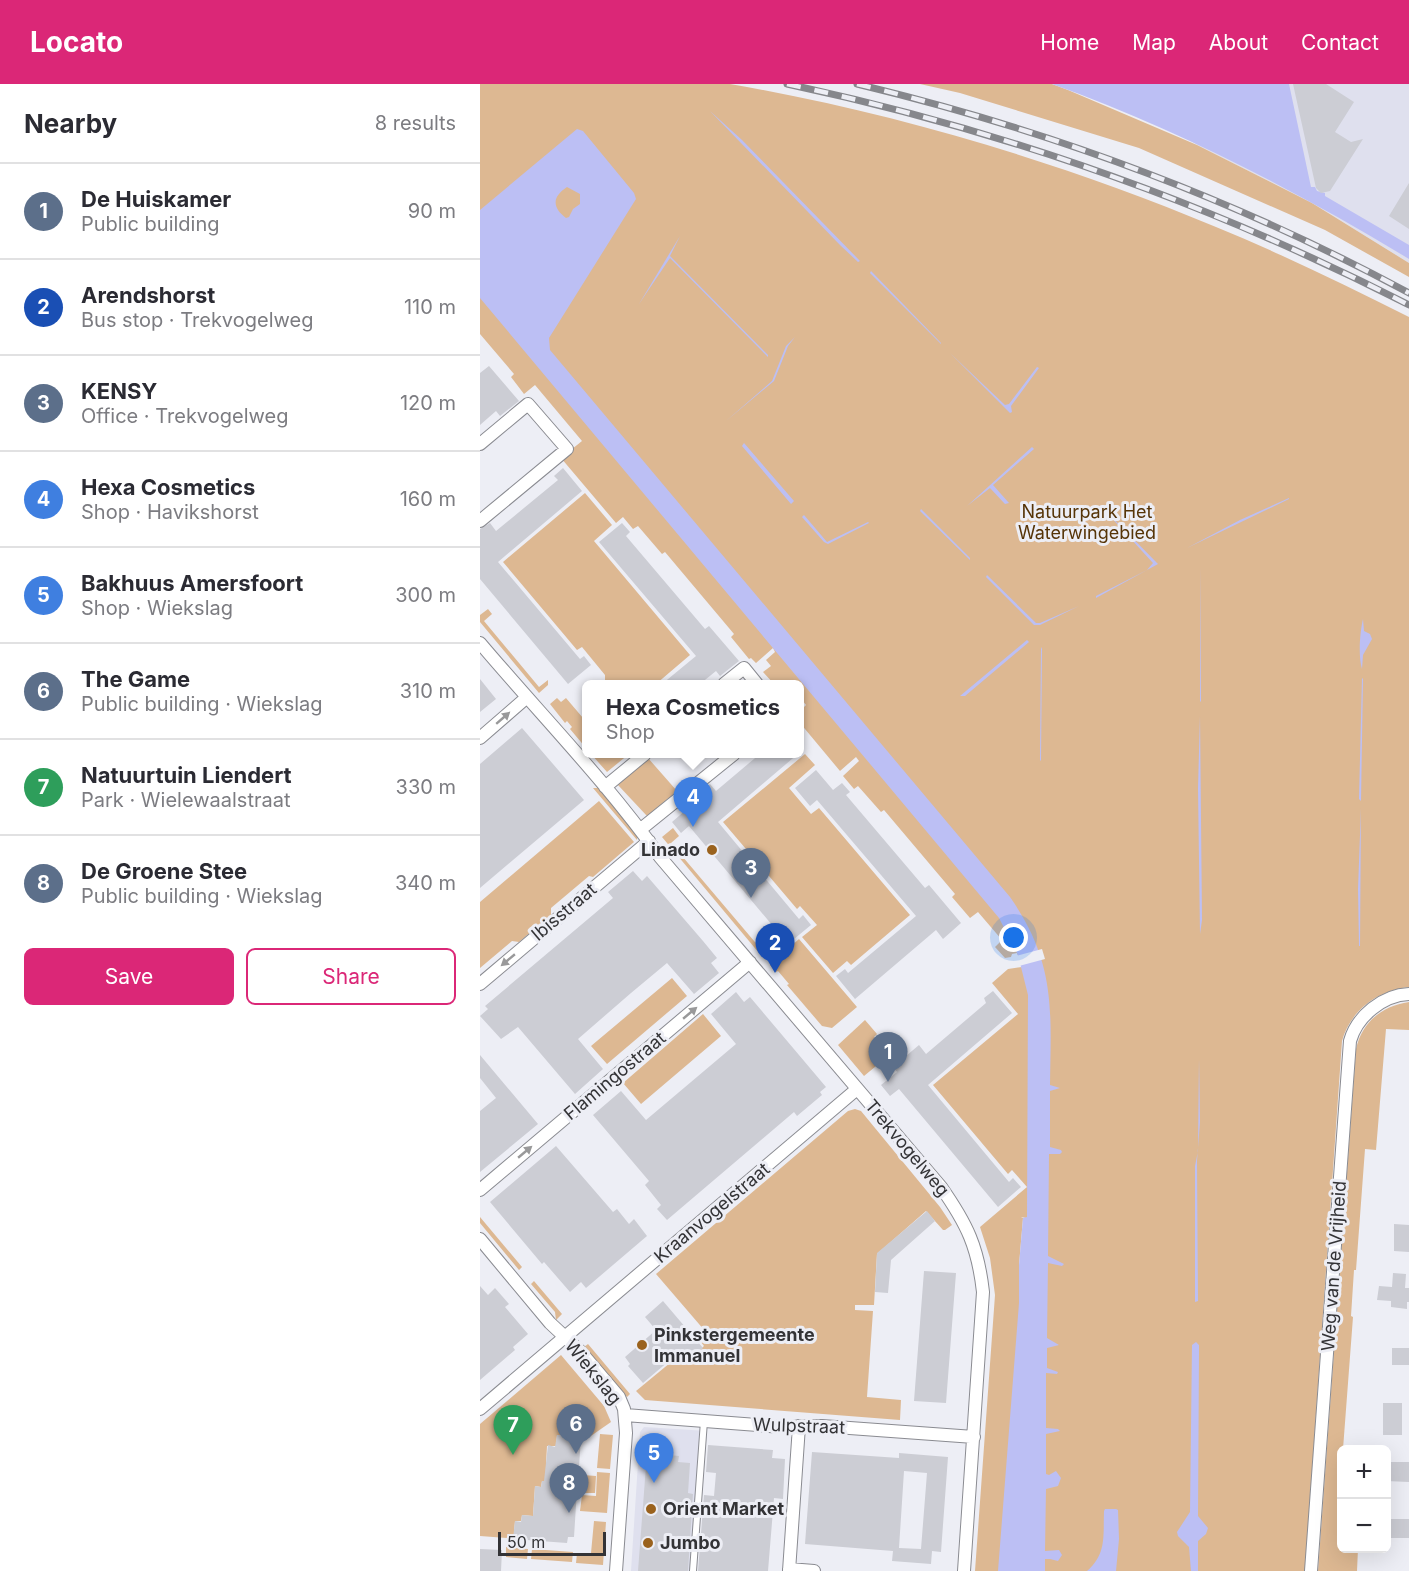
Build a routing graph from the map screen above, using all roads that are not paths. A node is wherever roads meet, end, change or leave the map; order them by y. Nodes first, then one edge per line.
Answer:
1 (480, 444) edge
2 (480, 521) edge
3 (480, 643) edge
4 (729, 680) edge
5 (754, 680) edge
6 (526, 698) junction
7 (480, 738) edge
8 (639, 758) edge
9 (728, 758) edge
10 (605, 787) junction
11 (641, 829) junction
12 (649, 841) junction
13 (750, 962) junction
14 (480, 984) edge
15 (1409, 994) edge
16 (857, 1089) junction
17 (480, 1190) edge
18 (480, 1239) edge
19 (565, 1337) junction
20 (480, 1409) edge
21 (625, 1415) junction
22 (704, 1421) junction
23 (800, 1426) junction
24 (974, 1437) junction
25 (789, 1570) edge
26 (616, 1571) edge
27 (693, 1571) edge
28 (814, 1571) edge
29 (964, 1571) edge
30 (1311, 1571) edge

1 - 2 street
3 - 6 street, Trekvogelweg
4 - 5 street
7 -> 6 street
6 - 10 street, Trekvogelweg
8 - 10 street
9 - 11 street
10 - 11 street, Trekvogelweg
11 - 12 street, Trekvogelweg
12 - 13 street, Trekvogelweg
12 -> 14 street, Ibisstraat
13 - 16 street, Trekvogelweg
17 -> 13 street, Flamingostraat
15 - 30 street, Weg van de Vrijheid
16 - 19 street, Kraanvogelstraat
16 - 24 street, Trekvogelweg
18 - 19 street, Wiekslag
19 - 20 street, Kraanvogelstraat
19 - 21 street, Wiekslag
21 - 22 street, Wulpstraat
21 - 26 street, Wiekslag
22 - 23 street, Wulpstraat
22 - 27 lane
23 - 24 street, Wulpstraat
23 - 25 street
24 - 29 street, Trekvogelweg
25 - 28 street

